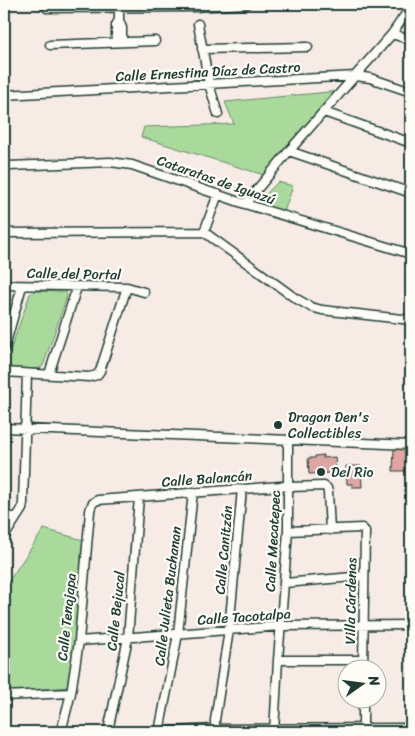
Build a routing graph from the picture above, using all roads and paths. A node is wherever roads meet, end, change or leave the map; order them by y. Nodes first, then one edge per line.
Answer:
1 (247, 4) edge
2 (195, 5) edge
3 (411, 6) edge
4 (119, 7) junction
5 (47, 8) dead end
6 (198, 24) dead end
7 (392, 34) junction
8 (411, 40) edge
9 (155, 41) dead end
10 (119, 42) junction
11 (50, 45) dead end
12 (308, 47) dead end
13 (202, 49) junction
14 (356, 76) junction
15 (208, 84) junction
16 (411, 92) edge
17 (4, 95) edge
18 (324, 112) junction
19 (218, 114) dead end
20 (411, 143) edge
21 (290, 151) junction
22 (9, 166) dead end
23 (411, 193) edge
24 (218, 194) junction
25 (245, 204) junction
26 (4, 232) edge
27 (204, 232) junction
28 (411, 254) edge
29 (4, 285) edge
30 (22, 286) junction
31 (77, 287) junction
32 (127, 288) junction
33 (144, 292) dead end
34 (411, 320) edge
35 (4, 350) edge
36 (4, 372) edge
37 (27, 374) junction
38 (48, 374) junction
39 (4, 428) edge
40 (25, 429) junction
41 (289, 440) junction
42 (411, 445) edge
43 (288, 487) junction
44 (242, 489) junction
45 (193, 492) junction
46 (139, 497) junction
47 (92, 504) joint
48 (4, 517) edge
49 (16, 518) junction
50 (330, 530) junction
51 (288, 531) junction
52 (4, 537) edge
53 (364, 576) junction
54 (285, 582) junction
55 (411, 625) edge
56 (281, 626) junction
57 (363, 626) junction
58 (229, 630) junction
59 (178, 634) junction
60 (128, 638) junction
61 (79, 641) junction
62 (363, 658) edge
63 (278, 660) junction
64 (338, 663) edge
65 (71, 692) junction
66 (4, 696) edge
67 (363, 708) edge
68 (109, 726) dead end
69 (363, 728) junction
70 (411, 728) edge
71 (329, 730) edge
72 (383, 730) edge
73 (214, 731) edge
74 (275, 731) edge
75 (61, 732) edge
76 (154, 732) edge
77 (159, 732) edge

1 - 2 street
2 - 4 street
3 - 7 street
4 - 5 street
4 - 10 street
6 - 13 street
7 - 8 street
7 - 14 street
9 - 10 street
10 - 11 street
12 - 13 street
13 - 15 street
14 - 15 street, Calle Ernestina Díaz de Castro
14 - 16 street, Calle Ernestina Díaz de Castro
14 - 18 street
15 - 17 street, Calle Ernestina Díaz de Castro
15 - 19 street
18 - 20 street
18 - 21 street
21 - 23 street
21 - 25 street
22 - 24 street, Cataratas de Iguazú
24 - 25 street, Cataratas de Iguazú
24 - 27 street
25 - 28 street, Cataratas de Iguazú
26 - 27 street
27 - 34 street
29 - 30 street, Calle del Portal
30 - 31 street, Calle del Portal
30 - 35 street
31 - 32 street, Calle del Portal
31 - 38 street
32 - 33 street, Calle del Portal
32 - 38 street
36 - 37 street
37 - 38 street
37 - 40 street
39 - 40 street
40 - 41 street
40 - 49 street
41 - 42 street
41 - 43 street, Calle Mecatepec
43 - 44 street, Calle Balancán
43 - 50 street, Calle Balancán
43 - 51 street, Calle Mecatepec
44 - 45 street, Calle Balancán
44 - 58 street, Calle Canitzán
45 - 46 street, Calle Balancán
45 - 59 street, Calle Julieta Buchanan
46 - 47 street, Calle Balancán
46 - 60 street, Calle Bejucal
47 - 61 street, Calle Tenajapa
48 - 49 street
49 - 52 street
50 - 51 street
50 - 53 street, Villa Cárdenas
51 - 54 street, Calle Mecatepec
53 - 54 street
53 - 57 street, Villa Cárdenas
54 - 56 street, Calle Mecatepec
55 - 57 street, Calle Tacotalpa
56 - 57 street, Calle Tacotalpa
56 - 58 street, Calle Tacotalpa
56 - 63 street, Calle Mecatepec
57 - 62 street, Villa Cárdenas
58 - 59 street, Calle Tacotalpa
58 - 73 street, Calle Canitzán
59 - 60 street, Calle Tacotalpa
59 - 77 street, Calle Julieta Buchanan
60 - 61 street, Calle Tacotalpa
60 - 68 street, Calle Bejucal
61 - 65 street, Calle Tenajapa
63 - 64 street
63 - 74 street, Calle Mecatepec
65 - 66 street
65 - 75 street, Calle Tenajapa
67 - 69 street
69 - 71 street
69 - 72 street
70 - 72 street
71 - 74 street
73 - 74 street
73 - 77 street
76 - 77 street

